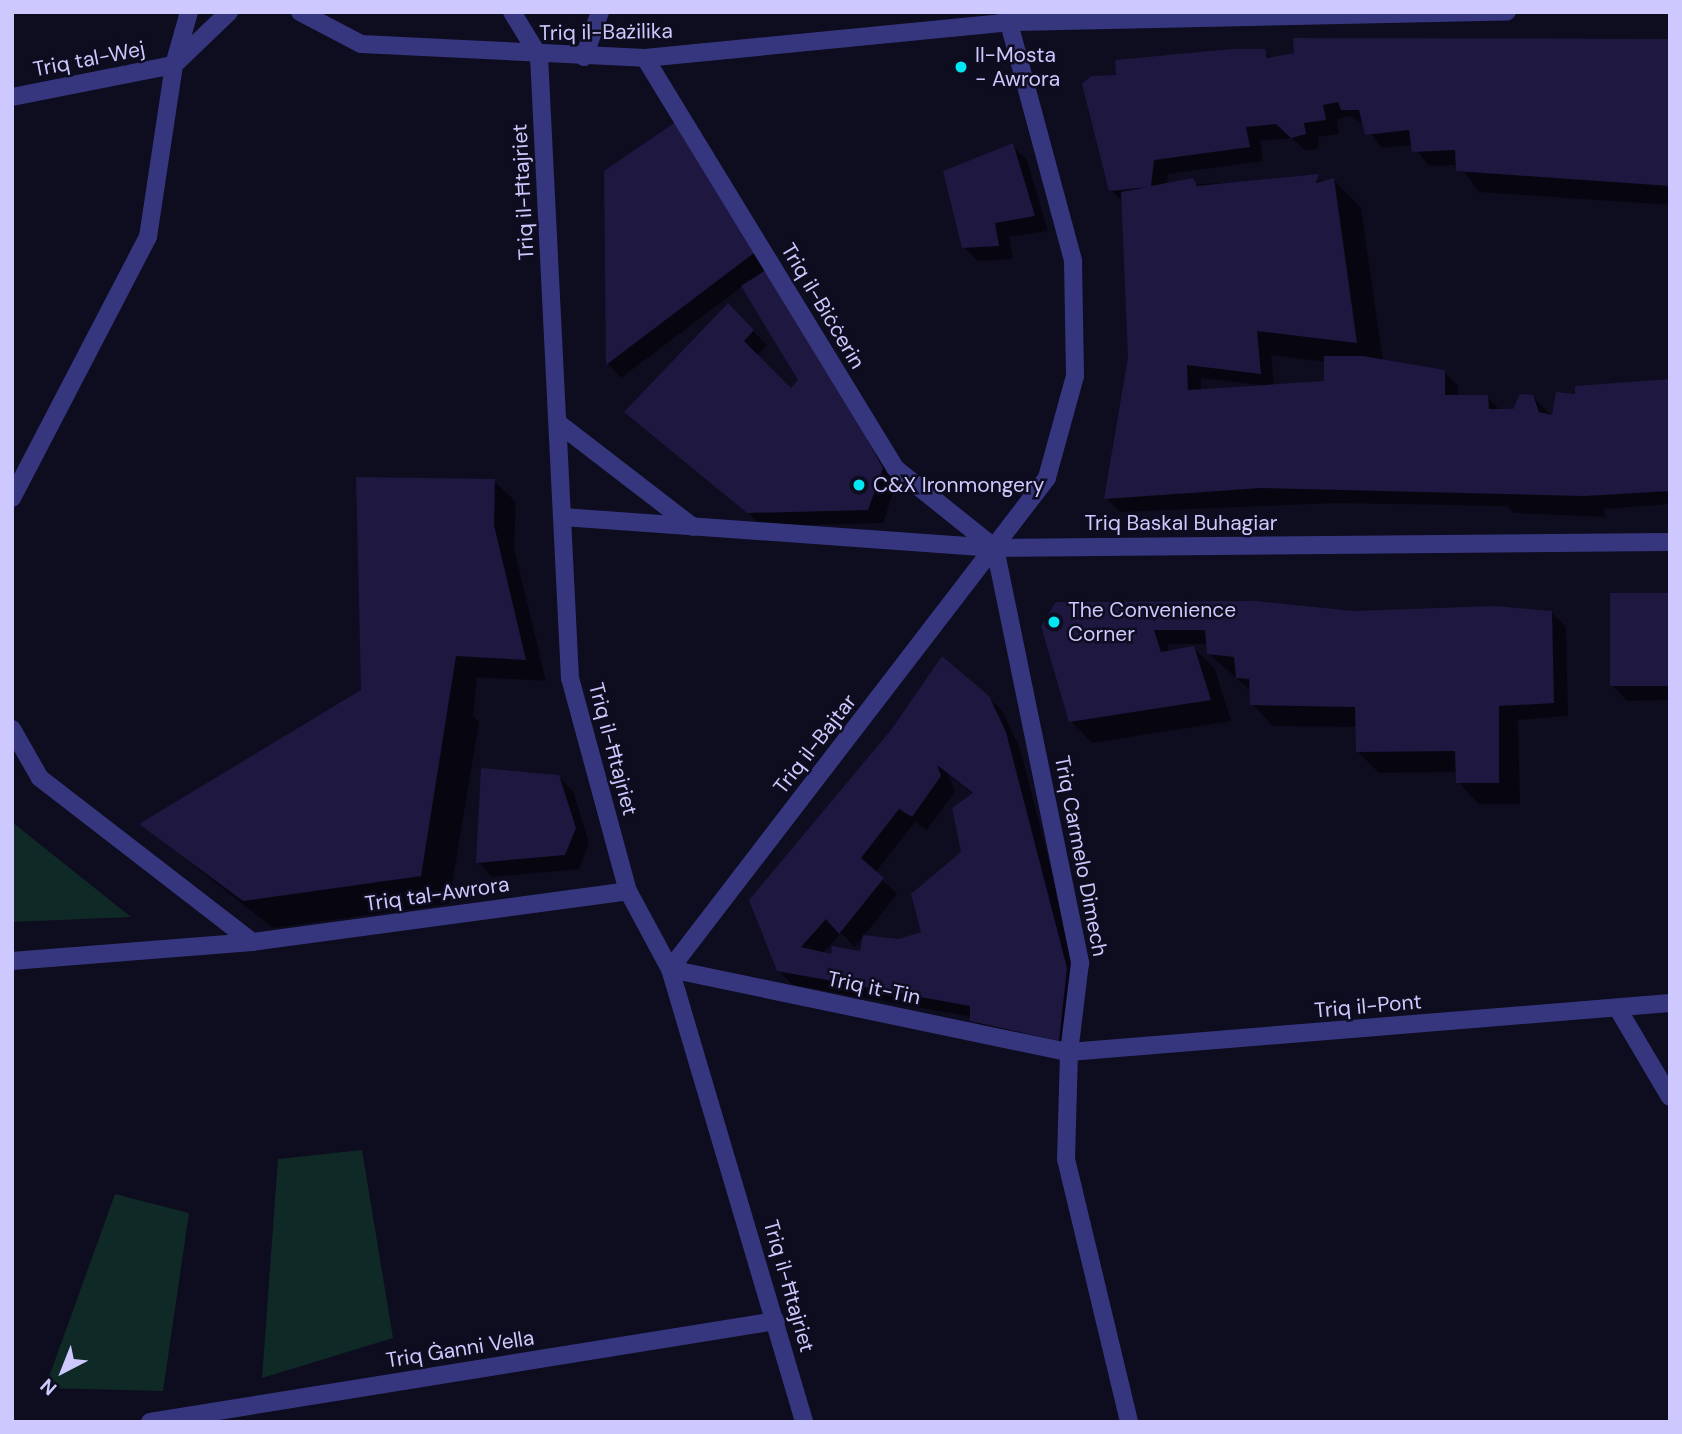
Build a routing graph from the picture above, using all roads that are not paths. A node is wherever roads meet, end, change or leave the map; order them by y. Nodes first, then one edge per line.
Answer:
1 (189, 12) edge
2 (229, 12) edge
3 (300, 12) edge
4 (512, 12) edge
5 (600, 12) edge
6 (1507, 12) edge
7 (1009, 17) edge
8 (539, 57) junction
9 (584, 57) junction
10 (645, 58) junction
11 (174, 65) junction
12 (12, 97) edge
13 (558, 423) junction
14 (12, 498) edge
15 (563, 517) junction
16 (693, 527) junction
17 (1670, 542) edge
18 (995, 548) junction
19 (12, 729) edge
20 (628, 891) junction
21 (252, 942) junction
22 (12, 961) edge
23 (670, 969) junction
24 (1670, 1003) edge
25 (1618, 1009) junction
26 (1069, 1052) junction
27 (1670, 1097) edge
28 (776, 1321) junction
29 (150, 1422) edge
30 (804, 1422) edge
31 (1129, 1422) edge

1 - 11 street
2 - 11 street
3 - 8 street, Triq il-Bażilika
4 - 8 street
5 - 9 street
6 - 7 street, Triq il-Bażilika
7 - 10 street, Triq il-Bażilika
7 - 18 street, Triq il-Bajtar
8 - 9 street, Triq il-Bażilika
8 - 13 street, Triq il-Ħtajriet
9 - 10 street, Triq il-Bażilika
10 - 18 street, Triq il-Biċċerin
11 - 12 street, Triq tal-Wej
11 - 14 street
13 - 15 street, Triq il-Ħtajriet
13 - 16 street
15 - 16 street, Triq Baskal Buhagiar
15 - 20 street, Triq il-Ħtajriet
16 - 18 street, Triq Baskal Buhagiar
17 - 18 street, Triq Baskal Buhagiar
18 - 23 street, Triq il-Bajtar
18 - 26 street, Triq Carmelo Dimech
19 - 21 street
20 - 21 street, Triq tal-Awrora
20 - 23 street, Triq il-Ħtajriet
21 - 22 street, Triq tal-Awrora
23 - 26 street, Triq it-Tin
23 - 28 street, Triq il-Ħtajriet
24 - 25 street, Triq il-Pont
25 - 26 street, Triq il-Pont
25 - 27 street
26 - 31 street, Triq Carmelo Dimech
28 - 29 street, Triq Ġanni Vella
28 - 30 street, Triq il-Ħtajriet

